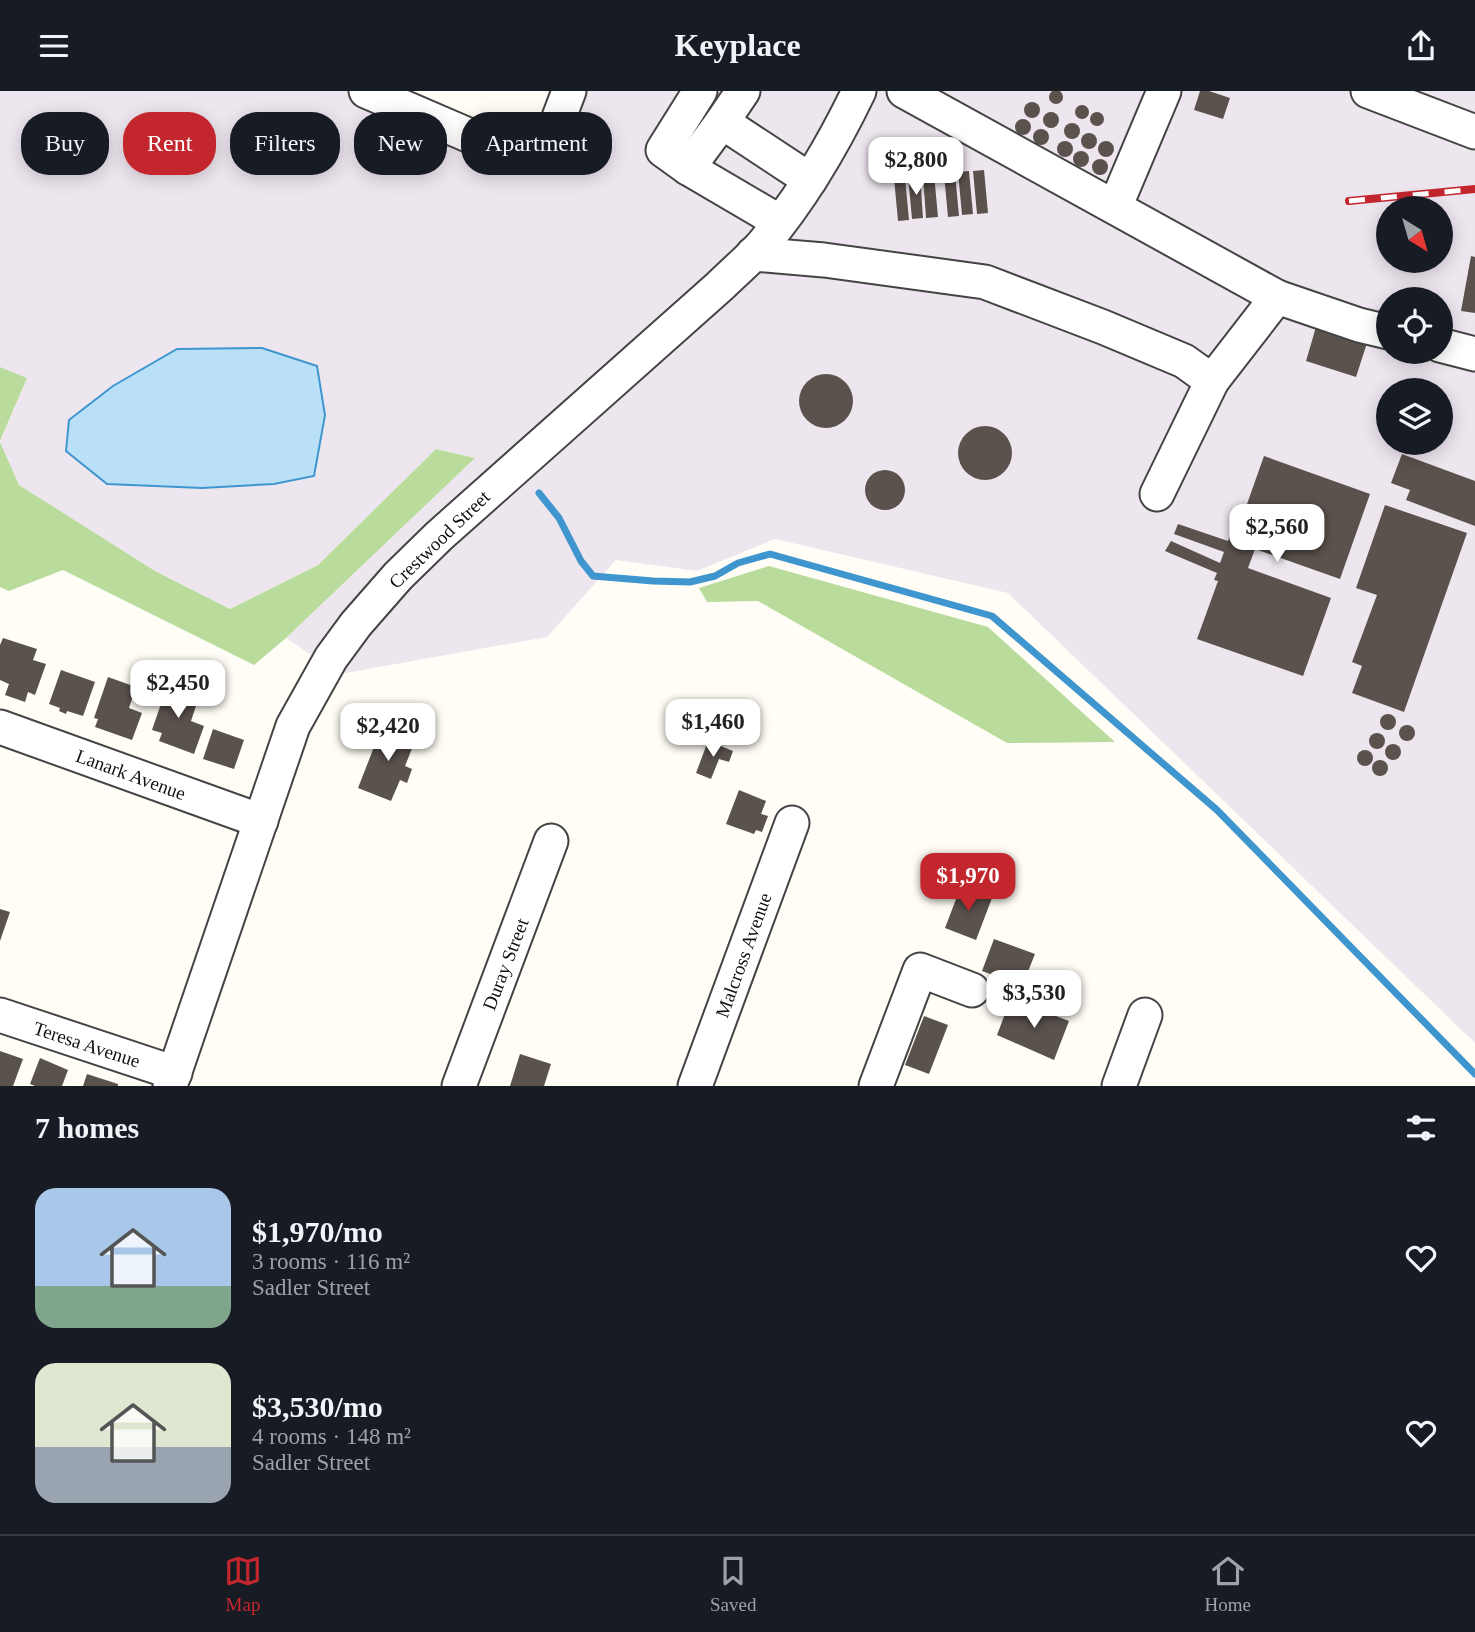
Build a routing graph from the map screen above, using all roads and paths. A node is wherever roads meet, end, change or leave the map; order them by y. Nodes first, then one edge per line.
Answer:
1 (366, 91) edge
2 (569, 91) edge
3 (700, 91) edge
4 (743, 91) edge
5 (859, 91) edge
6 (904, 91) edge
7 (1164, 91) edge
8 (1368, 91) edge
9 (722, 122) junction
10 (1475, 132) edge
11 (688, 168) junction
12 (810, 180) junction
13 (1118, 208) junction
14 (780, 222) junction
15 (753, 254) junction
16 (1277, 296) junction
17 (1376, 329) edge
18 (1453, 348) edge
19 (1475, 353) edge
20 (1212, 381) junction
21 (1157, 494) dead end
22 (0, 727) edge
23 (261, 821) junction
24 (792, 823) dead end
25 (551, 841) dead end
26 (972, 990) dead end
27 (0, 1015) edge
28 (1145, 1015) dead end
29 (172, 1079) edge
30 (459, 1086) edge
31 (695, 1086) edge
32 (876, 1086) edge
33 (1118, 1086) edge

1 - 2 street
3 - 11 street
4 - 9 street
5 - 12 street, Crestwood Street
6 - 13 street
7 - 13 street
8 - 10 street
9 - 11 street
9 - 12 street
11 - 14 street
12 - 14 street, Crestwood Street
13 - 16 street
14 - 15 street, Crestwood Street
15 - 20 street
15 - 23 street, Crestwood Street
16 - 17 street
16 - 20 street
18 - 19 street
20 - 21 street
22 - 23 street, Lanark Avenue
23 - 29 street, Crestwood Street
24 - 31 street, Malcross Avenue
25 - 30 street, Duray Street
26 - 32 street
27 - 29 street, Teresa Avenue
28 - 33 street

